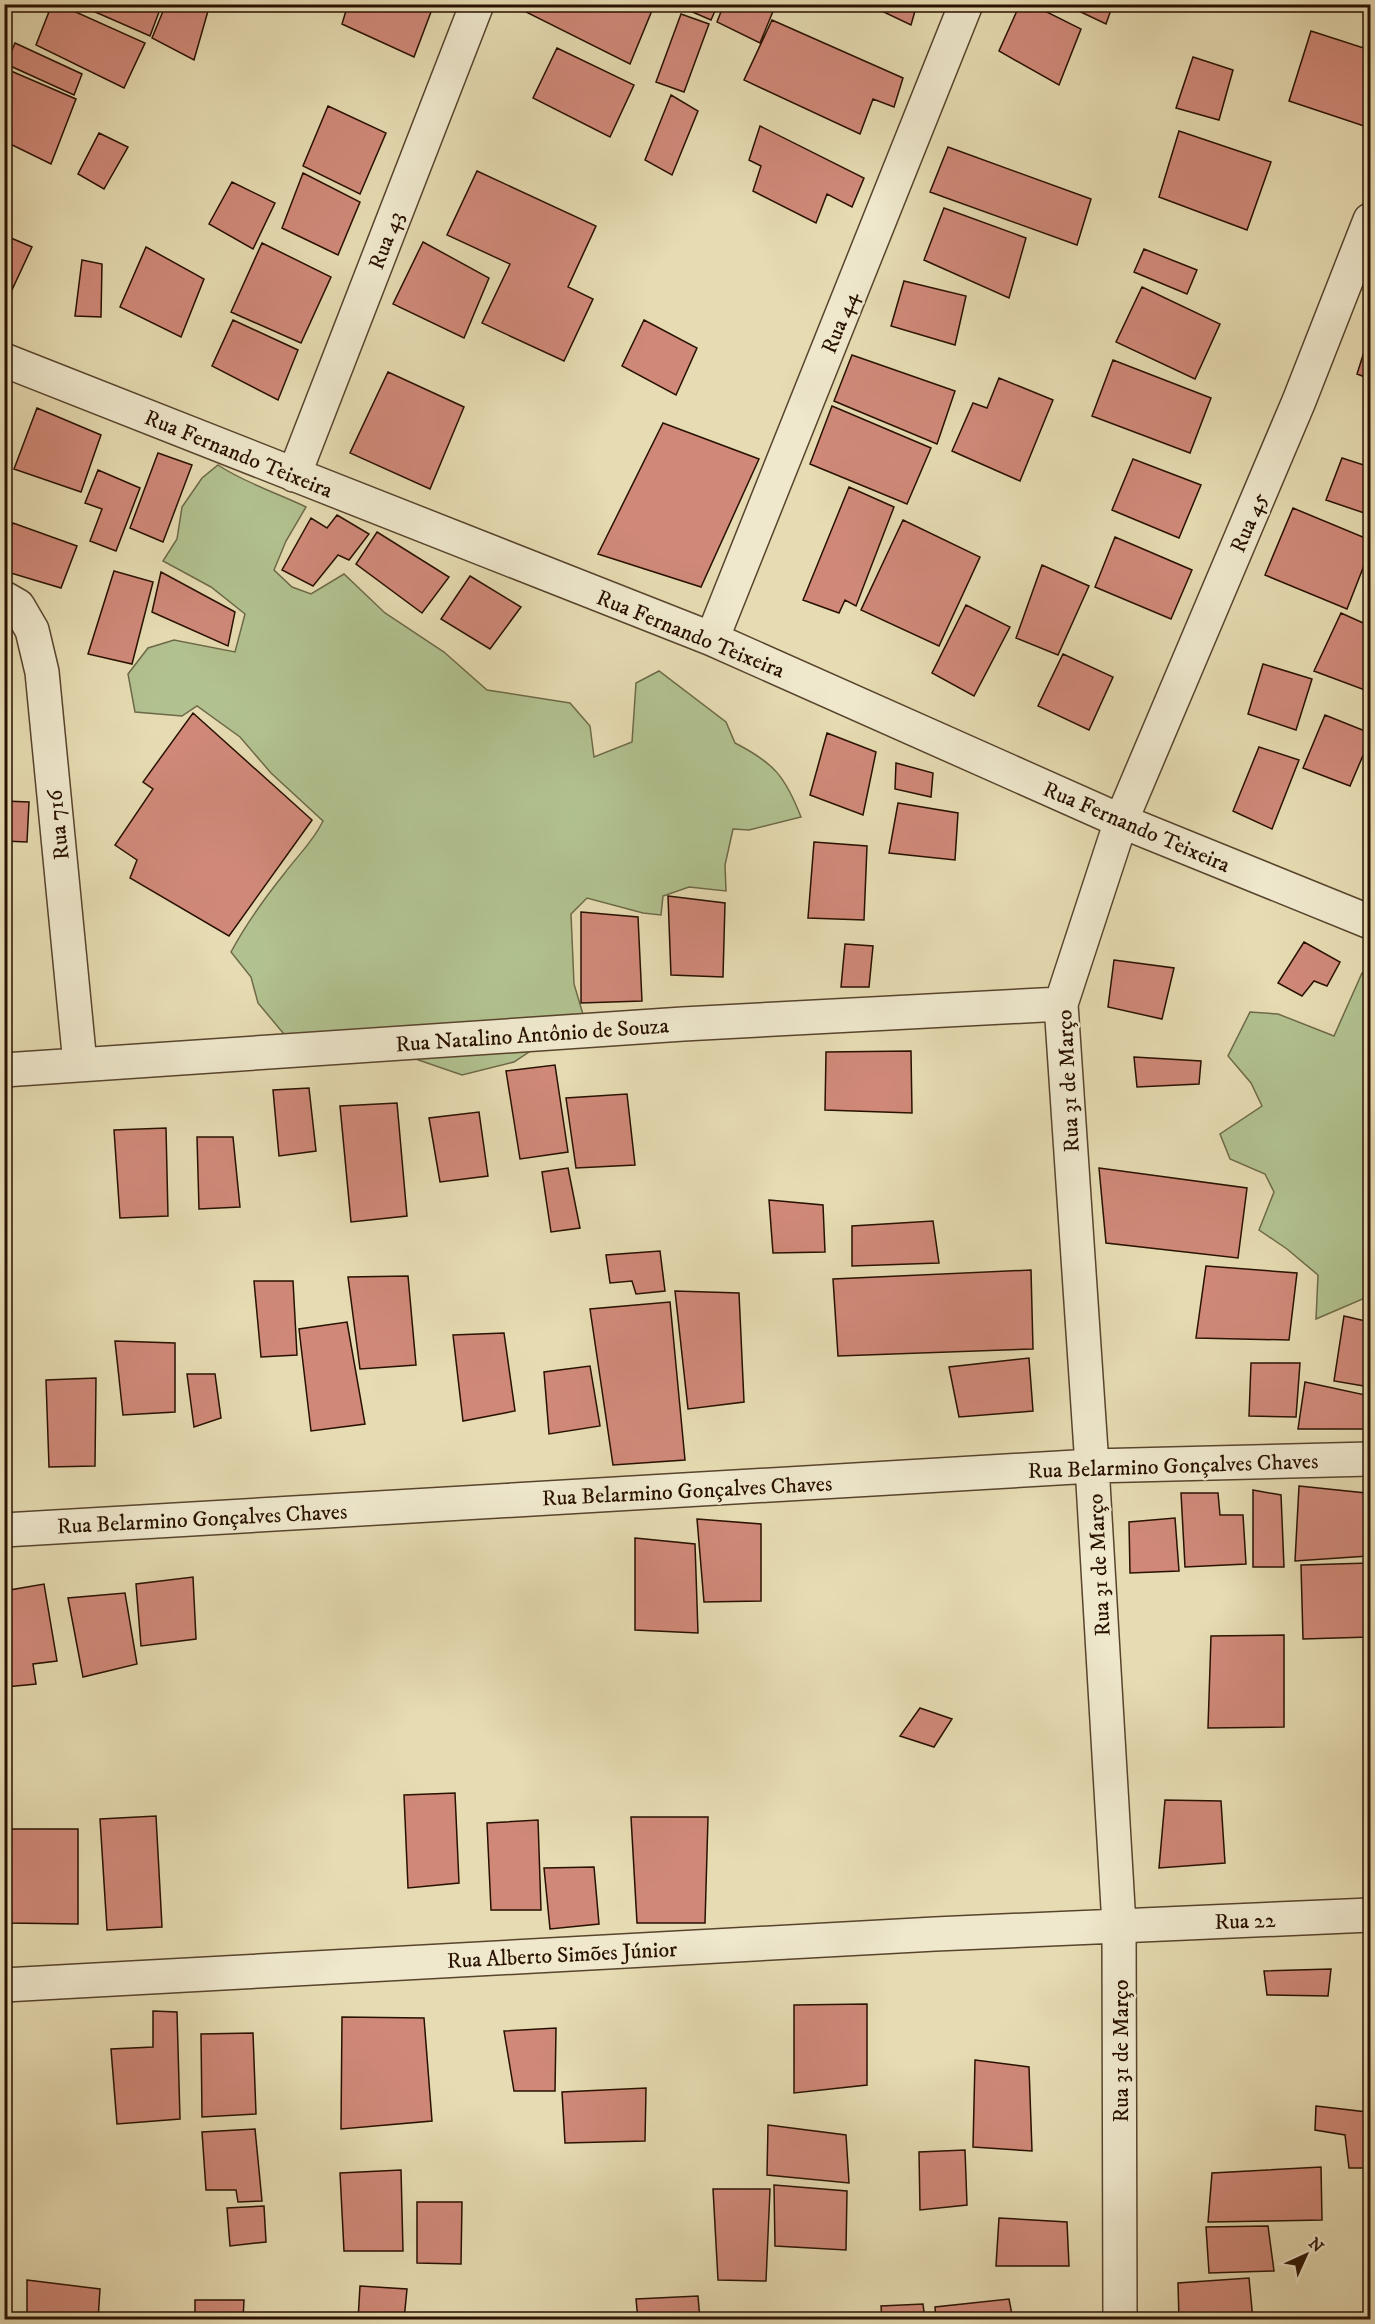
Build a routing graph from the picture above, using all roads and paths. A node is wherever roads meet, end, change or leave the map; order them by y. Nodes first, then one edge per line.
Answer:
1 (477, 4) edge
2 (966, 4) edge
3 (1371, 220) edge
4 (4, 360) edge
5 (294, 475) junction
6 (4, 598) edge
7 (712, 639) junction
8 (1121, 822) junction
9 (1371, 922) edge
10 (1060, 1004) junction
11 (80, 1064) junction
12 (4, 1070) edge
13 (1371, 1459) edge
14 (1092, 1466) junction
15 (4, 1530) edge
16 (1371, 1915) edge
17 (1119, 1925) junction
18 (4, 1985) edge
19 (1120, 2319) edge

1 - 5 street, Rua 43
2 - 7 street, Rua 44
3 - 8 street, Rua 45
4 - 5 street, Rua Fernando Teixeira
5 - 7 street, Rua Fernando Teixeira
6 - 11 street, Rua 716
7 - 8 street, Rua Fernando Teixeira
8 - 9 street, Rua Fernando Teixeira
8 - 10 street, Rua 31 de Março
10 - 11 street, Rua Natalino Antônio de Souza
10 - 14 street, Rua 31 de Março
11 - 12 street, Rua Natalino Antônio de Souza
13 - 14 street, Rua Belarmino Gonçalves Chaves
14 - 15 street, Rua Belarmino Gonçalves Chaves
14 - 17 street, Rua 31 de Março
16 - 17 street, Rua 22
17 - 18 street, Rua Alberto Simões Júnior
17 - 19 street, Rua 31 de Março

